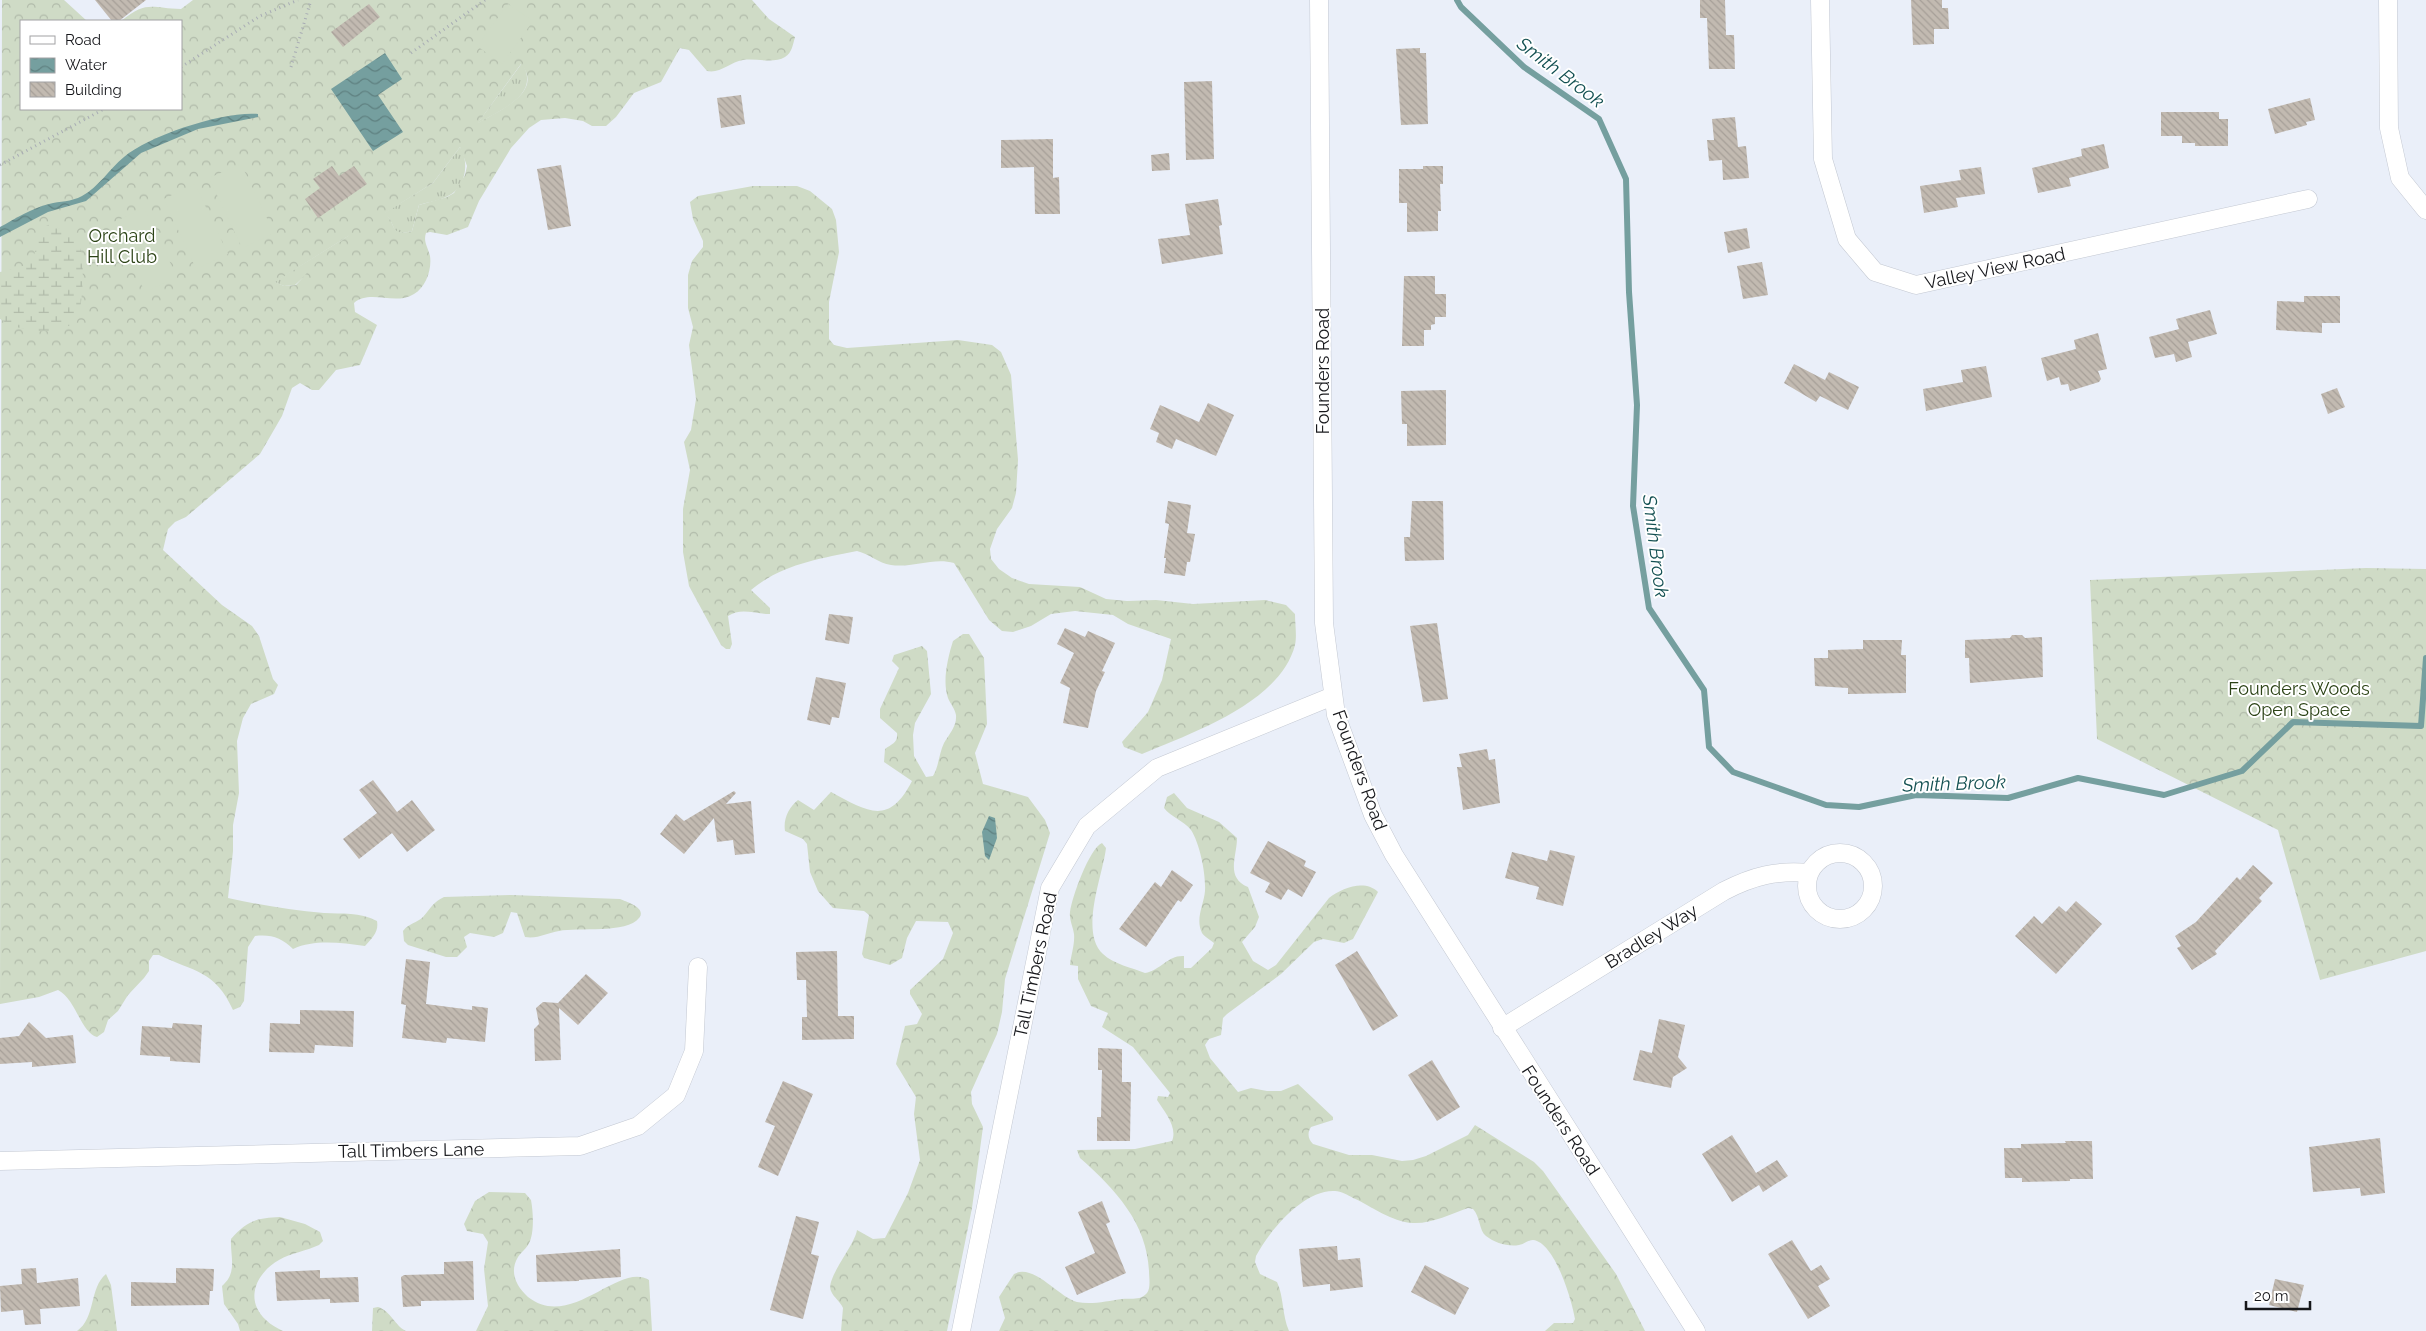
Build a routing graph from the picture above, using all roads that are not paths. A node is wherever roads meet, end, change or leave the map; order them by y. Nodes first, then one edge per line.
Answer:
1 (1320, 0) edge
2 (1820, 0) edge
3 (2388, 0) edge
4 (2308, 199) dead end
5 (2426, 210) edge
6 (1334, 696) junction
7 (1809, 873) dead end
8 (698, 967) dead end
9 (1502, 1028) junction
10 (0, 1161) edge
11 (961, 1331) edge
12 (1696, 1331) edge

1 - 6 street, Founders Road
2 - 4 street, Valley View Road
3 - 5 street
6 - 9 street, Founders Road
6 - 11 street, Tall Timbers Road
7 - 9 street, Bradley Way
8 - 10 street, Tall Timbers Lane
9 - 12 street, Founders Road

